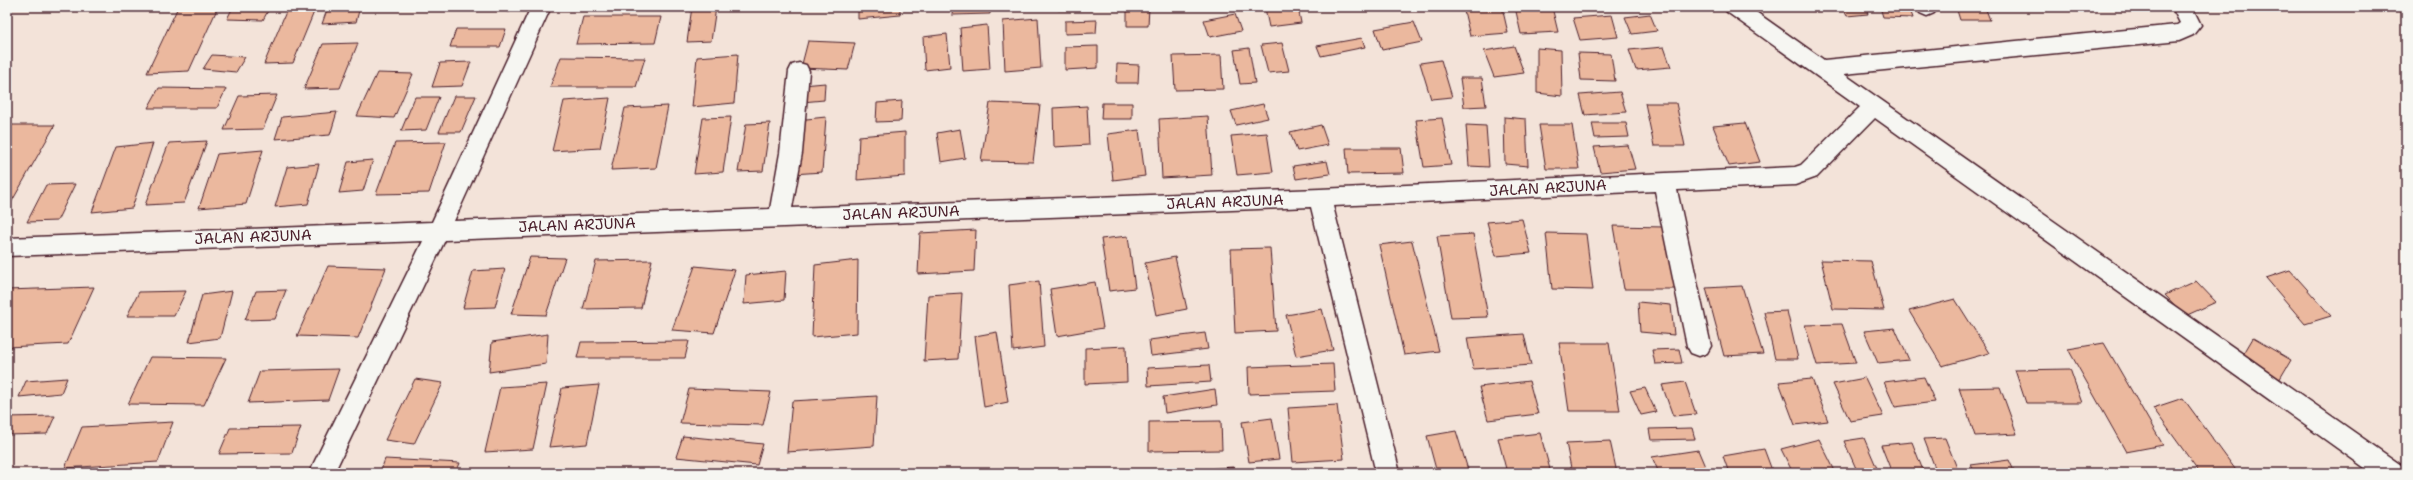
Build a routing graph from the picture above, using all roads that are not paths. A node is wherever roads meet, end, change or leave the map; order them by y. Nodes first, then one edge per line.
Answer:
1 (541, 7) edge
2 (1734, 7) edge
3 (2182, 7) edge
4 (1820, 68) junction
5 (799, 71) dead end
6 (1872, 109) junction
7 (1664, 182) junction
8 (1320, 198) junction
9 (780, 218) junction
10 (439, 230) junction
11 (7, 247) edge
12 (1699, 346) dead end
13 (321, 473) edge
14 (1388, 473) edge
15 (2392, 473) edge

1 - 10 street
2 - 4 street
3 - 4 street
4 - 6 street
5 - 9 street
6 - 7 street, JALAN ARJUNA
6 - 15 street
7 - 8 street, JALAN ARJUNA
7 - 12 street
8 - 9 street, JALAN ARJUNA
8 - 14 street
9 - 10 street, JALAN ARJUNA
10 - 11 street, JALAN ARJUNA
10 - 13 street

